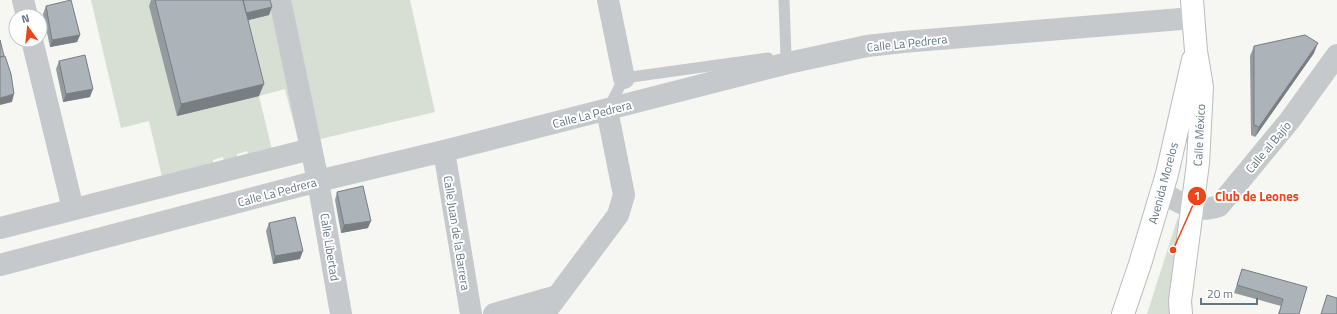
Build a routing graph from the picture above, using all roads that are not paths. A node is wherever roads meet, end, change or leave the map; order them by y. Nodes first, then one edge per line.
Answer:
1 (280, 0) edge
2 (608, 0) edge
3 (784, 0) edge
4 (1193, 9) edge
5 (34, 48) edge
6 (1196, 51) junction
7 (1337, 55) edge
8 (787, 59) junction
9 (624, 78) junction
10 (608, 110) junction
11 (311, 149) junction
12 (444, 151) junction
13 (318, 181) junction
14 (1161, 192) junction
15 (73, 209) junction
16 (1192, 209) junction
17 (0, 228) edge
18 (0, 265) edge
19 (557, 296) junction
20 (341, 314) edge
21 (470, 314) edge
22 (494, 314) edge
23 (544, 314) edge
24 (1123, 314) edge
25 (1181, 314) edge

1 - 11 street, Calle Libertad
2 - 9 street
3 - 8 lane
4 - 6 main road
4 - 8 street, Calle La Pedrera
5 - 15 street
6 - 14 main road, Avenida Morelos
6 - 16 main road, Calle México
7 - 16 street, Calle al Bajío
8 - 9 lane
8 - 10 street, Calle La Pedrera
9 - 10 lane
10 - 12 street, Calle La Pedrera
10 - 19 street
11 - 13 street, Calle Libertad
11 - 15 street
12 - 13 street, Calle La Pedrera
12 - 21 street, Calle Juan de la Barrera
13 - 18 street, Calle La Pedrera
13 - 20 street, Calle Libertad
14 - 16 street
14 - 24 main road, Avenida Morelos
15 - 17 street
16 - 25 main road, Calle México
19 - 22 street
19 - 23 street

